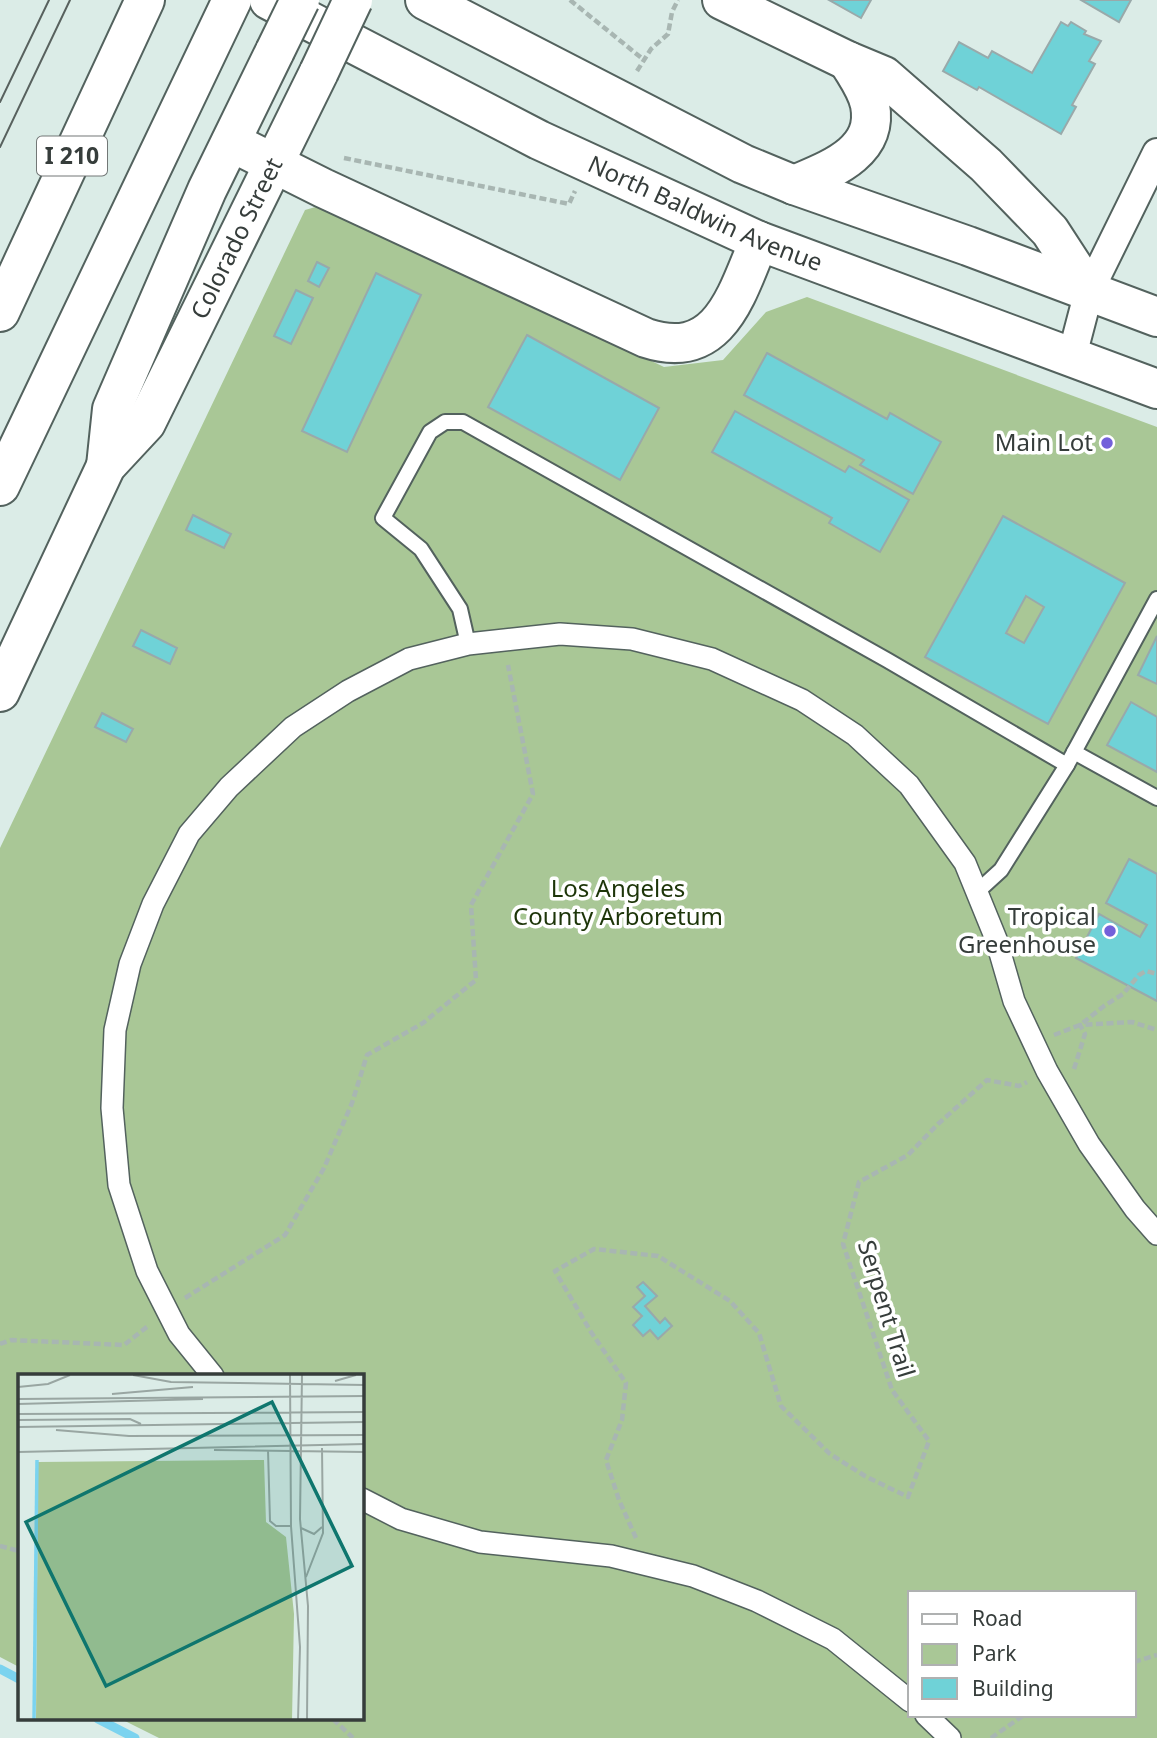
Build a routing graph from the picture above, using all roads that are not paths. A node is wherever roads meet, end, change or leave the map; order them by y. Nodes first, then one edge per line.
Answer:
1 (145, 0) edge
2 (232, 0) edge
3 (269, 0) edge
4 (300, 0) edge
5 (353, 0) edge
6 (425, 0) edge
7 (722, 0) edge
8 (848, 61) junction
9 (231, 142) junction
10 (1157, 153) edge
11 (275, 163) junction
12 (794, 185) junction
13 (759, 241) junction
14 (1089, 291) junction
15 (0, 312) edge
16 (1157, 317) edge
17 (1072, 356) junction
18 (1157, 389) edge
19 (106, 466) junction
20 (0, 486) edge
21 (1157, 599) edge
22 (468, 644) junction
23 (0, 692) edge
24 (1074, 752) junction
25 (1067, 765) junction
26 (1157, 798) edge
27 (978, 891) junction
28 (1157, 1234) edge
29 (211, 1374) edge
30 (364, 1500) edge
31 (908, 1699) edge
32 (928, 1717) edge
33 (950, 1738) edge

1 - 15 main road, I 210
2 - 20 main road
3 - 13 main road, North Baldwin Avenue
4 - 9 main road, Colorado Street, bridge
5 - 11 main road, Colorado Street, bridge
6 - 12 main road
7 - 8 main road
8 - 12 main road
8 - 14 main road
9 - 11 main road
9 - 19 main road, Colorado Street
10 - 14 street
11 - 13 main road
11 - 19 main road, Colorado Street
12 - 14 main road
13 - 17 main road, North Baldwin Avenue
14 - 16 main road
14 - 17 street
17 - 18 main road, North Baldwin Avenue
19 - 23 main road, Colorado Street
21 - 24 lane
22 - 25 lane
22 - 27 street
22 - 29 street
24 - 25 lane
24 - 26 lane
25 - 27 lane
27 - 28 street
30 - 31 street
32 - 33 street

